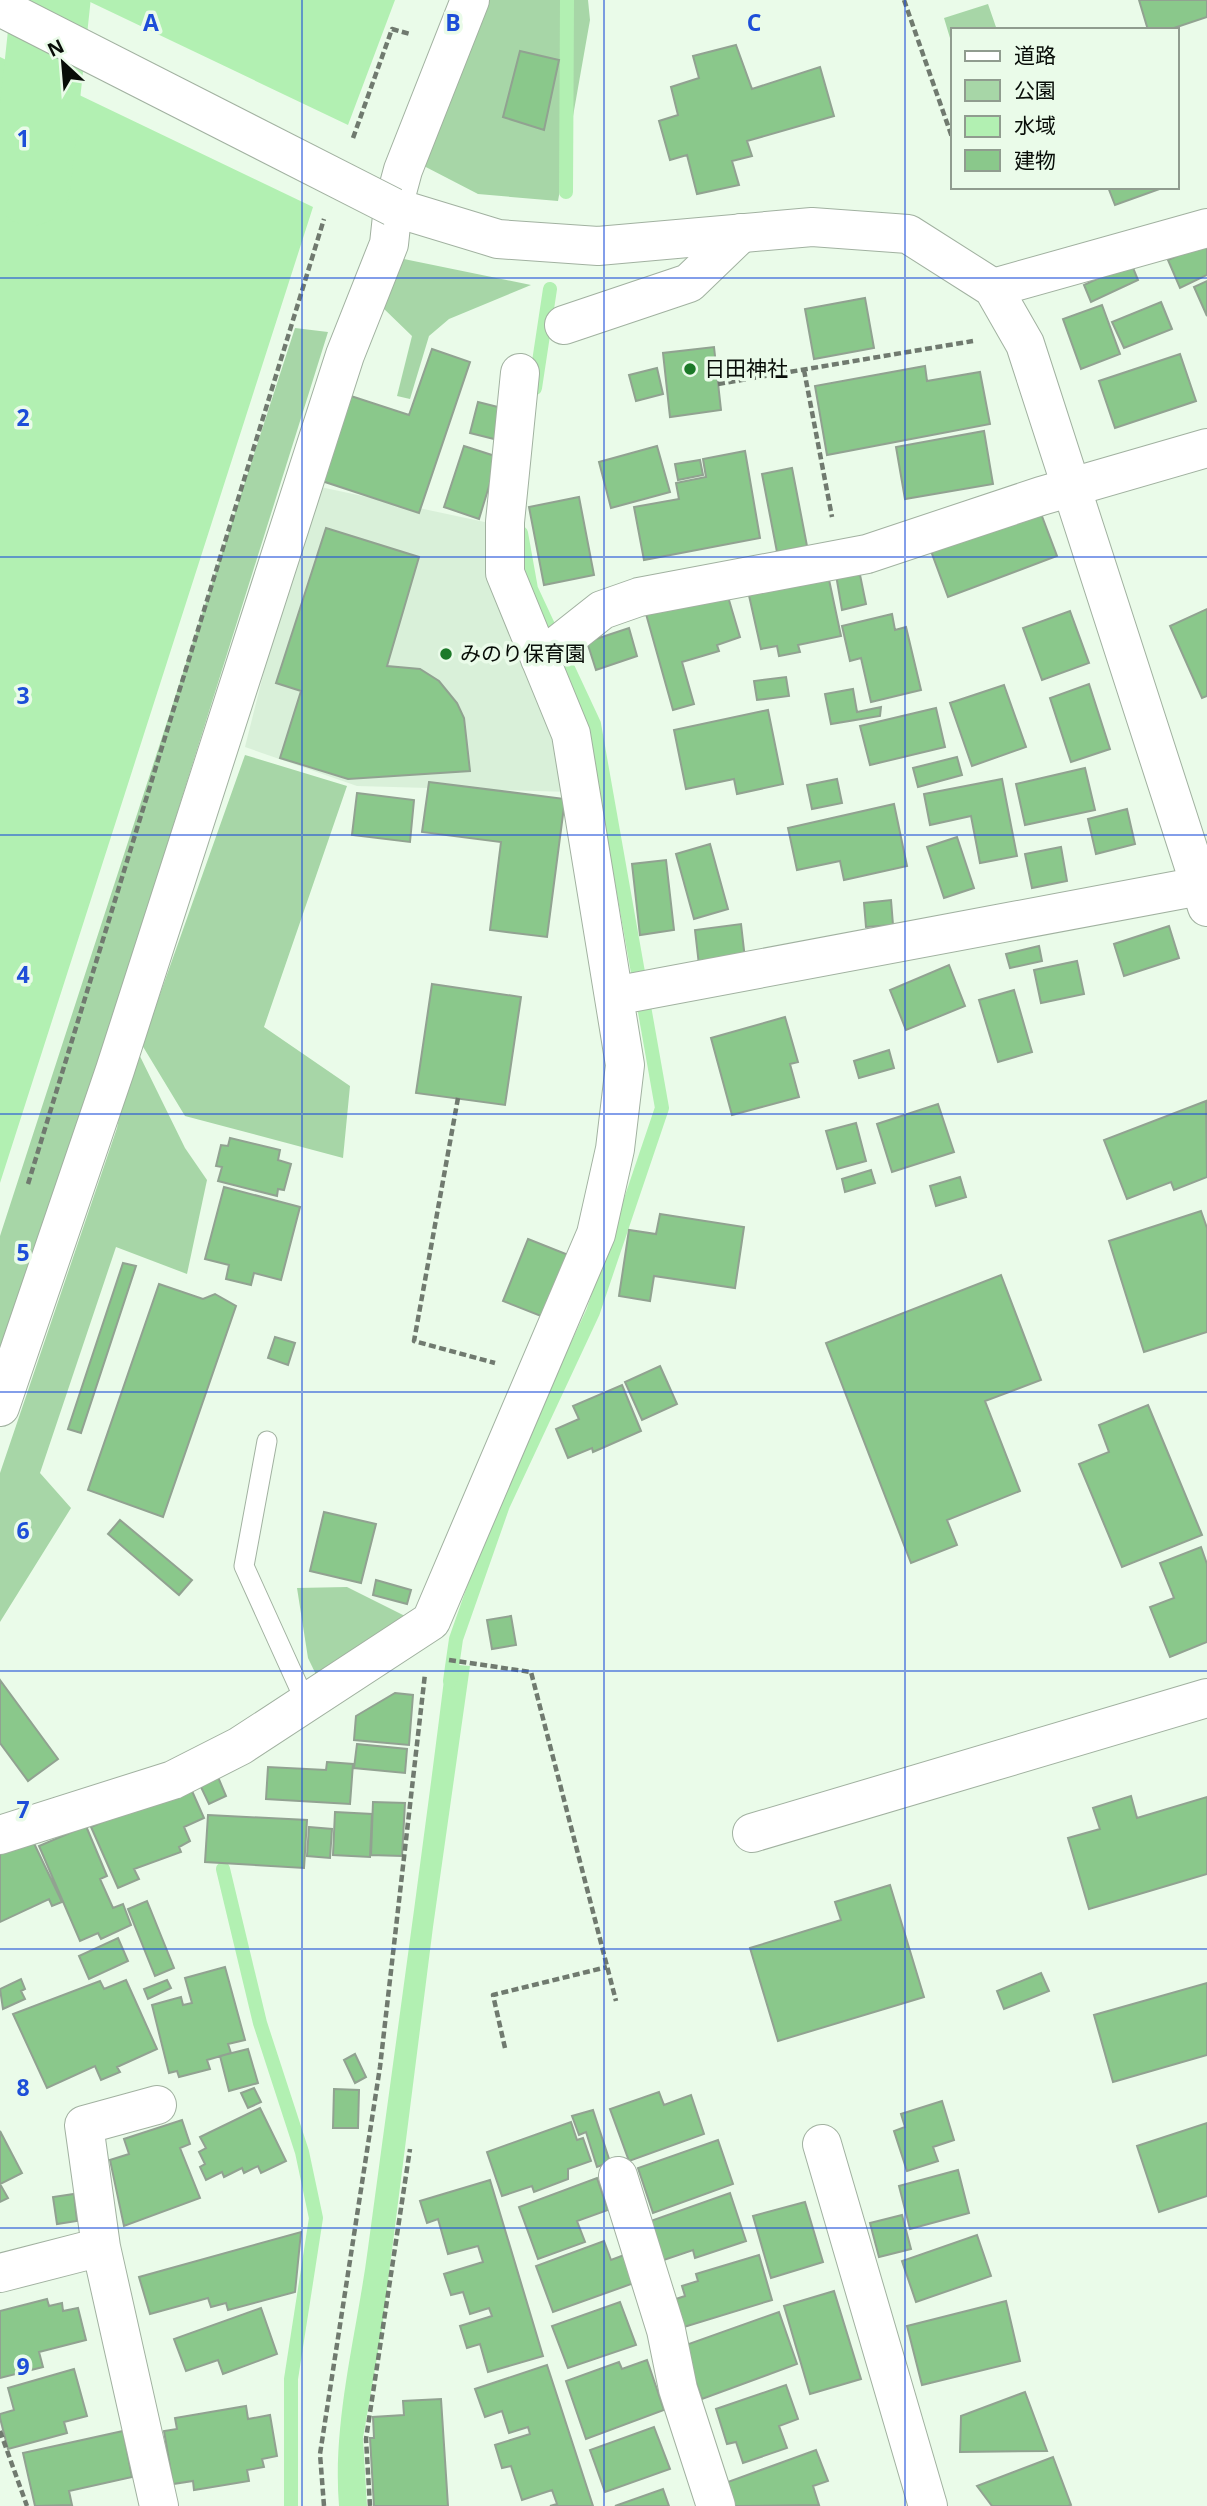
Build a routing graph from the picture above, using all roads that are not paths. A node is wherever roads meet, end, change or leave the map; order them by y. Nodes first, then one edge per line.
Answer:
1 (470, 0) edge
2 (0, 7) edge
3 (393, 207) junction
4 (1207, 228) edge
5 (741, 233) junction
6 (993, 288) junction
7 (564, 325) dead end
8 (520, 373) dead end
9 (1207, 448) edge
10 (1073, 486) junction
11 (540, 659) junction
12 (1204, 896) edge
13 (630, 992) junction
14 (0, 1407) edge
15 (267, 1441) dead end
16 (1207, 1698) edge
17 (306, 1703) junction
18 (752, 1833) dead end
19 (0, 1835) edge
20 (157, 2105) dead end
21 (822, 2144) dead end
22 (618, 2176) dead end
23 (101, 2247) junction
24 (0, 2273) edge
25 (159, 2506) edge
26 (716, 2506) edge
27 (928, 2506) edge

1 - 3 street
2 - 3 street, bridge
3 - 5 street
3 - 14 street
4 - 6 street
5 - 6 street
5 - 7 street
6 - 10 street
8 - 11 street
9 - 10 street
10 - 11 street
10 - 12 street
11 - 13 street
12 - 13 street
13 - 17 street
15 - 17 lane
16 - 18 street
17 - 19 street
20 - 23 street
21 - 27 street
22 - 26 street
23 - 24 street
23 - 25 street

